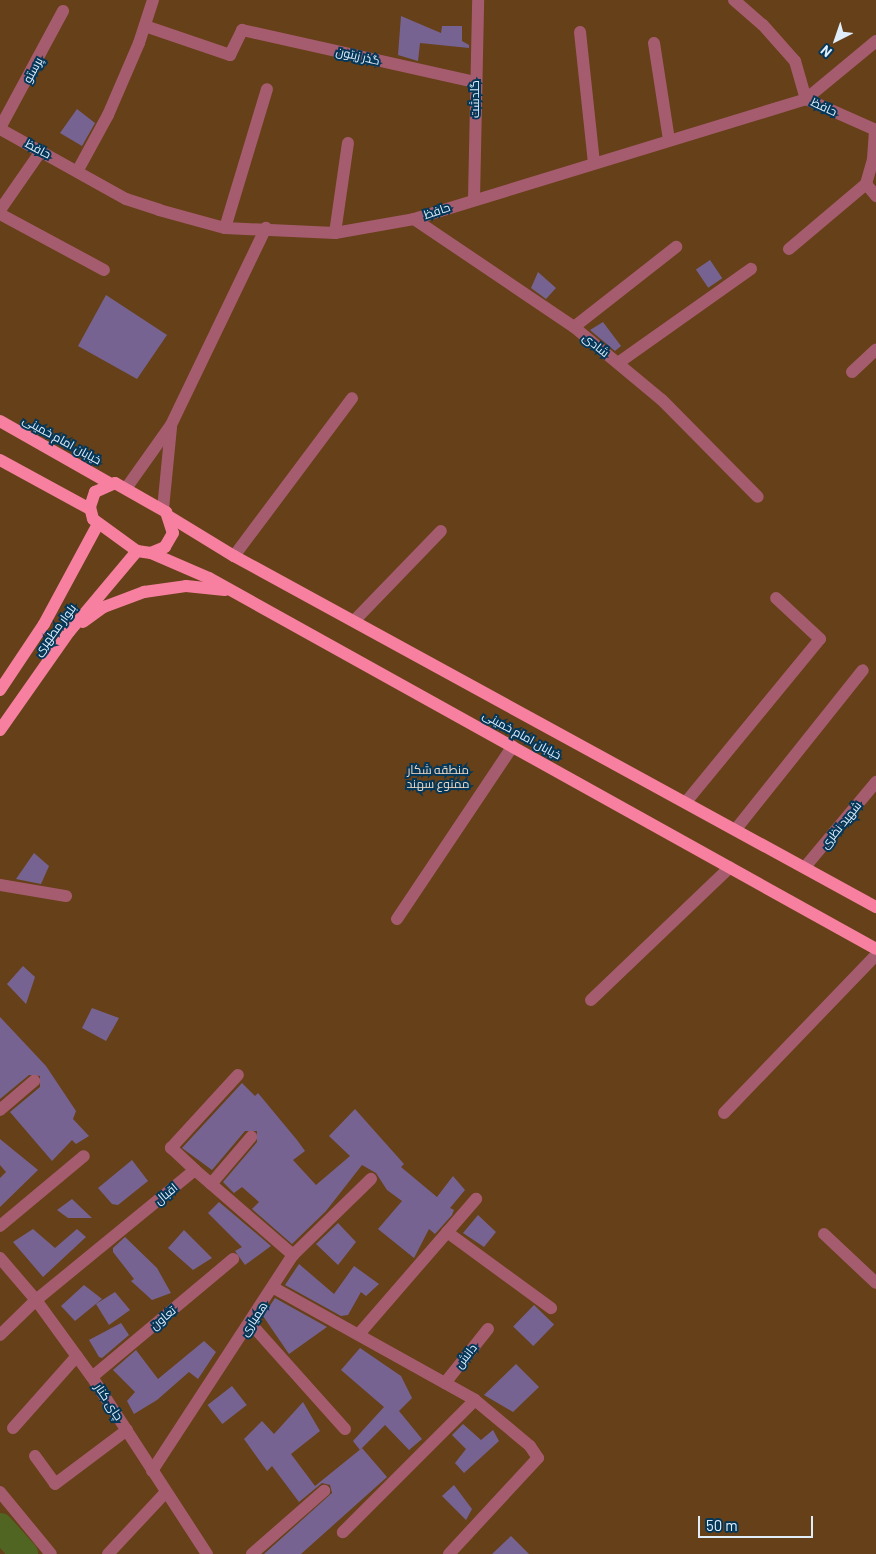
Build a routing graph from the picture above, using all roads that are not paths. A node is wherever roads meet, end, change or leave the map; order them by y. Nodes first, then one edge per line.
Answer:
1 (153, 0) edge
2 (478, 0) edge
3 (734, 0) edge
4 (63, 11) dead end
5 (145, 26) junction
6 (580, 32) dead end
7 (876, 41) edge
8 (654, 43) dead end
9 (474, 82) junction
10 (267, 89) dead end
11 (806, 99) junction
12 (0, 129) edge
13 (876, 130) edge
14 (669, 140) junction
15 (348, 143) dead end
16 (41, 151) junction
17 (594, 163) junction
18 (78, 170) junction
19 (866, 184) junction
20 (876, 196) edge
21 (474, 199) junction
22 (0, 210) edge
23 (0, 214) edge
24 (414, 219) junction
25 (225, 228) junction
26 (266, 228) junction
27 (335, 232) junction
28 (676, 247) dead end
29 (789, 249) dead end
30 (751, 269) dead end
31 (104, 270) dead end
32 (574, 327) junction
33 (876, 350) edge
34 (618, 363) junction
35 (852, 372) dead end
36 (352, 398) dead end
37 (0, 421) edge
38 (171, 425) junction
39 (0, 460) edge
40 (109, 483) junction
41 (126, 487) junction
42 (758, 497) dead end
43 (90, 509) junction
44 (166, 513) junction
45 (98, 524) junction
46 (441, 531) dead end
47 (137, 551) junction
48 (151, 553) junction
49 (234, 556) junction
50 (229, 591) junction
51 (776, 598) dead end
52 (354, 622) junction
53 (69, 632) junction
54 (862, 670) dead end
55 (0, 690) edge
56 (0, 730) edge
57 (513, 746) junction
58 (876, 782) edge
59 (686, 802) junction
60 (736, 829) junction
61 (730, 867) junction
62 (806, 868) junction
63 (0, 885) edge
64 (66, 896) dead end
65 (876, 907) edge
66 (397, 919) dead end
67 (876, 949) edge
68 (876, 955) edge
69 (591, 1000) dead end
70 (238, 1075) dead end
71 (34, 1081) dead end
72 (0, 1110) edge
73 (724, 1112) dead end
74 (251, 1137) dead end
75 (84, 1156) dead end
76 (195, 1170) junction
77 (371, 1179) dead end
78 (211, 1184) junction
79 (476, 1199) dead end
80 (0, 1226) edge
81 (447, 1232) junction
82 (824, 1234) dead end
83 (293, 1254) junction
84 (0, 1258) edge
85 (234, 1259) dead end
86 (876, 1283) edge
87 (274, 1288) junction
88 (36, 1300) junction
89 (551, 1308) dead end
90 (250, 1324) junction
91 (488, 1329) dead end
92 (359, 1334) junction
93 (0, 1335) edge
94 (77, 1356) junction
95 (92, 1376) junction
96 (445, 1383) junction
97 (475, 1400) junction
98 (13, 1428) dead end
99 (345, 1429) dead end
100 (127, 1430) junction
101 (35, 1456) dead end
102 (152, 1471) junction
103 (324, 1491) dead end
104 (0, 1492) edge
105 (165, 1493) junction
106 (343, 1532) dead end
107 (51, 1554) edge
108 (108, 1554) edge
109 (207, 1554) edge
110 (252, 1554) edge
111 (449, 1554) edge

1 - 5 street
2 - 9 street, گلدشت
3 - 11 street
4 - 12 street, پرستو
5 - 9 street, گذر زیتون
5 - 18 street
6 - 17 street
7 - 11 street
8 - 14 street
9 - 21 street, گلدشت
10 - 25 street
11 - 13 street, حافظ
11 - 14 street, حافظ
12 - 16 street, حافظ
13 - 19 street
14 - 17 street, حافظ
15 - 27 street
16 - 18 street, حافظ
16 - 22 street
17 - 21 street, حافظ
18 - 25 street, حافظ
19 - 20 street
19 - 29 street
21 - 24 street, حافظ
23 - 31 street
24 - 27 street, حافظ
24 - 32 street, شادی
25 - 26 street, حافظ
26 - 27 street, حافظ
26 - 38 street
28 - 32 street
30 - 34 street
32 - 34 street, شادی
33 - 35 street
34 - 42 street, شادی
36 - 49 street
37 - 40 main road, خیابان امام خمینی
38 - 41 street
38 - 44 street
39 - 43 main road
40 - 41 main road, خیابان امام خمینی
40 - 43 main road
41 - 44 main road, خیابان امام خمینی
43 - 45 main road
44 - 48 main road
44 - 49 main road, خیابان امام خمینی
45 - 47 main road
45 - 55 main road, بلوار مطهری
46 - 52 street
47 - 48 main road, خیابان امام خمینی
47 - 53 main road, بلوار مطهری
48 - 50 main road, خیابان امام خمینی
49 - 52 main road, خیابان امام خمینی
50 - 53 main road
50 - 57 main road, خیابان امام خمینی
51 - 59 street
52 - 59 main road, خیابان امام خمینی
53 - 56 main road, بلوار مطهری
54 - 60 street
57 - 61 main road, خیابان امام خمینی
57 - 66 street
58 - 62 street, شهید نظری
59 - 60 main road, خیابان امام خمینی
60 - 62 main road, خیابان امام خمینی
61 - 67 main road, خیابان امام خمینی
61 - 69 street
62 - 65 main road, خیابان امام خمینی
63 - 64 street
68 - 73 street
70 - 76 street
71 - 72 street
74 - 78 street
75 - 80 street
76 - 78 street
76 - 88 street, اقبال
77 - 83 street, همیاری
78 - 83 street
79 - 81 street
81 - 89 street
81 - 92 street
82 - 86 street
83 - 87 street, همیاری
84 - 88 street, چای کنار
85 - 95 street, تعاون
87 - 90 street, همیاری
87 - 92 street
88 - 93 street, اقبال
88 - 94 street, چای کنار
90 - 99 street
90 - 102 street, همیاری
91 - 96 street, دانش
92 - 96 street
94 - 95 street, چای کنار
94 - 98 street
95 - 100 street, چای کنار
96 - 97 street
97 - 106 street
97 - 111 street
100 - 101 street
100 - 102 street, چای کنار
102 - 105 street, چای کنار
103 - 110 street
104 - 107 street
105 - 108 street
105 - 109 street, چای کنار

